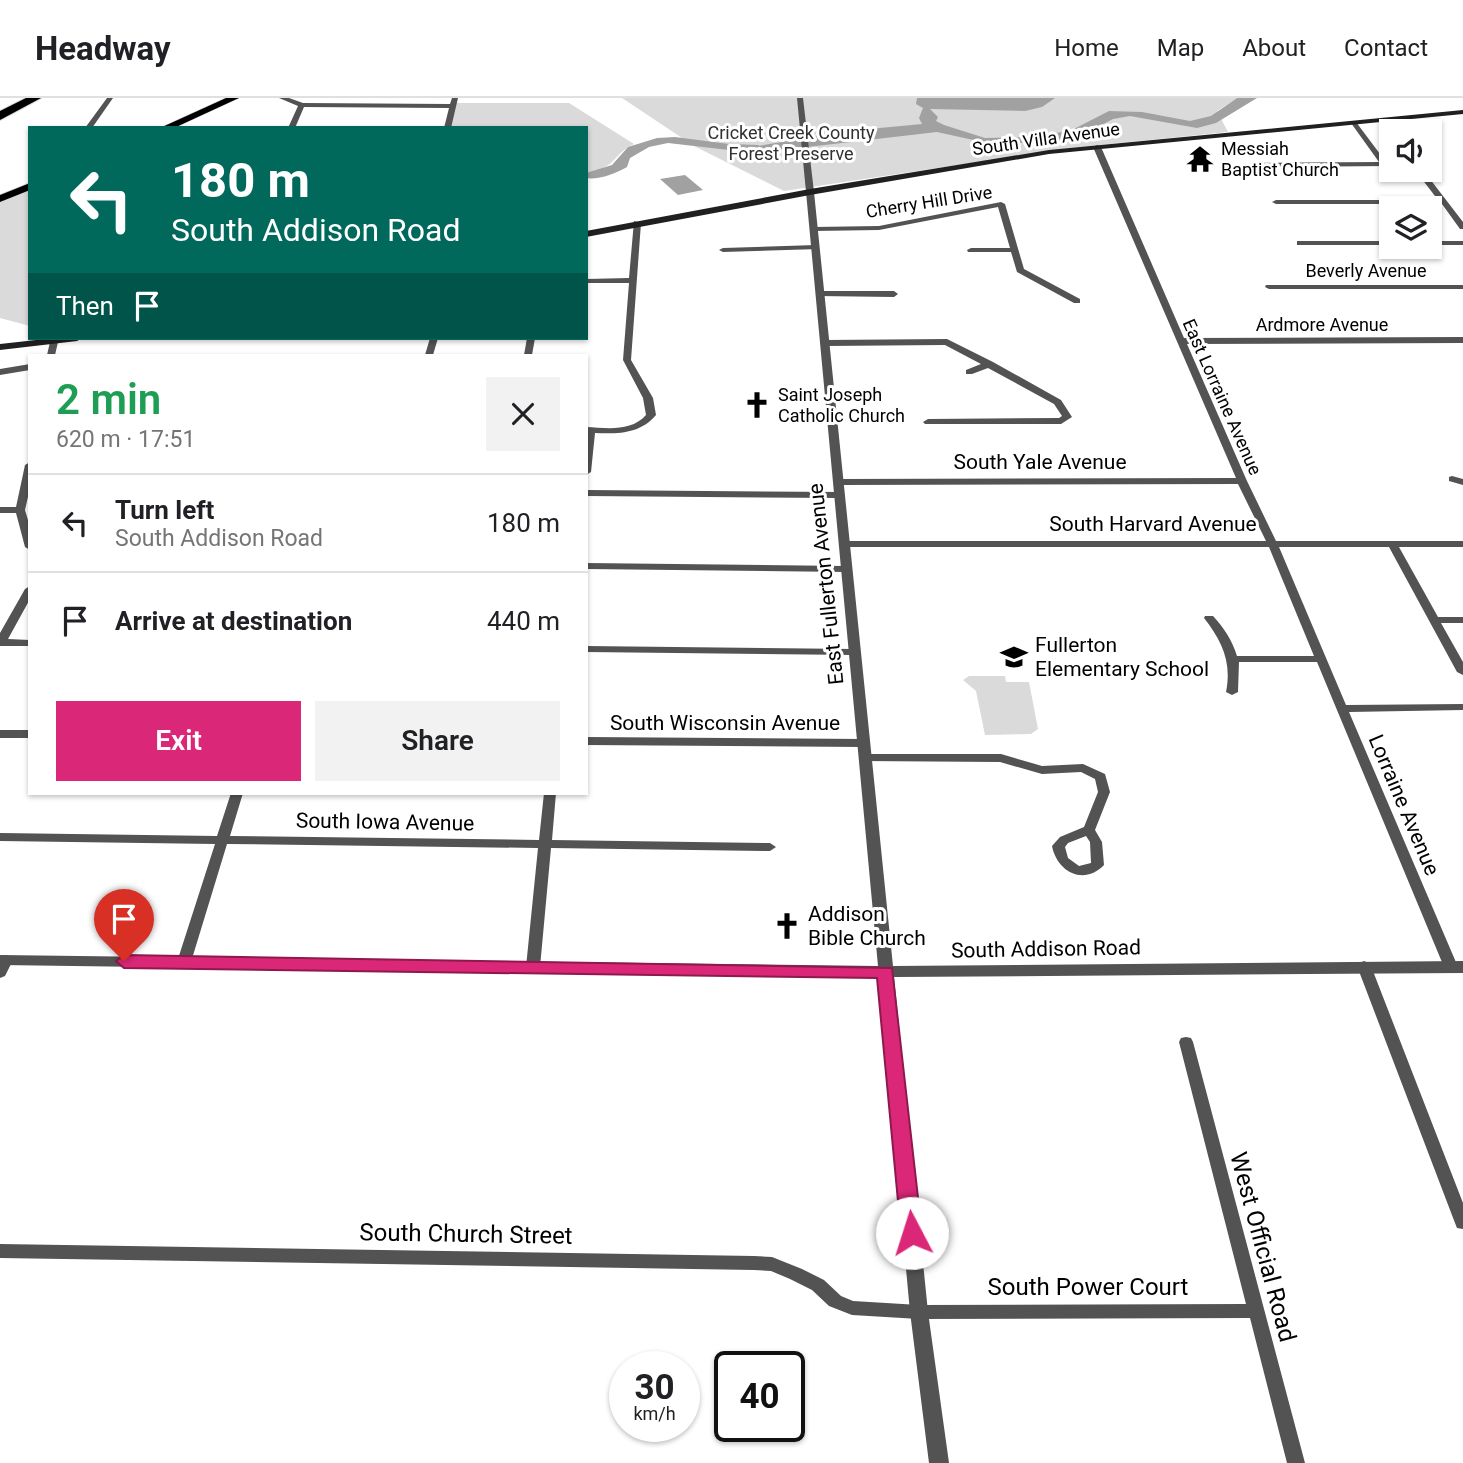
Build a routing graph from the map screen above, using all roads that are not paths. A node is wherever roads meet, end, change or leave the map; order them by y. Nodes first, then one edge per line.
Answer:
1 (35, 98) edge
2 (43, 98) edge
3 (110, 98) edge
4 (218, 98) edge
5 (234, 98) edge
6 (282, 98) edge
7 (800, 98) edge
8 (12, 101) edge
9 (454, 102) edge
10 (0, 104) edge
11 (302, 105) junction
12 (1463, 112) edge
13 (0, 116) edge
14 (1354, 122) junction
15 (89, 126) edge
16 (168, 126) edge
17 (292, 126) edge
18 (448, 126) edge
19 (1097, 147) junction
20 (1379, 153) edge
21 (1379, 164) edge
22 (1254, 165) dead end
23 (28, 178) edge
24 (1428, 182) edge
25 (28, 187) edge
26 (0, 190) edge
27 (810, 192) junction
28 (0, 199) edge
29 (1276, 202) dead end
30 (1443, 202) junction
31 (637, 223) junction
32 (1463, 227) edge
33 (814, 229) junction
34 (588, 233) edge
35 (1300, 243) dead end
36 (1379, 243) edge
37 (1442, 243) edge
38 (1463, 243) edge
39 (816, 247) junction
40 (723, 250) dead end
41 (971, 250) dead end
42 (1014, 250) junction
43 (633, 280) junction
44 (588, 281) edge
45 (1269, 287) dead end
46 (1463, 287) edge
47 (894, 294) dead end
48 (820, 295) junction
49 (1077, 301) dead end
50 (66, 340) edge
51 (1463, 340) edge
52 (1182, 341) junction
53 (54, 342) junction
54 (825, 343) junction
55 (0, 347) edge
56 (51, 354) edge
57 (990, 364) junction
58 (28, 367) edge
59 (0, 372) edge
60 (969, 372) dead end
61 (928, 422) dead end
62 (589, 430) edge
63 (28, 474) edge
64 (1242, 481) junction
65 (838, 489) junction
66 (588, 493) edge
67 (0, 510) edge
68 (20, 510) junction
69 (27, 525) edge
70 (1272, 542) junction
71 (844, 544) junction
72 (1392, 544) junction
73 (1463, 544) edge
74 (588, 566) edge
75 (846, 569) junction
76 (28, 593) edge
77 (1209, 618) dead end
78 (1436, 620) junction
79 (1463, 620) edge
80 (0, 643) edge
81 (28, 643) edge
82 (588, 649) edge
83 (854, 652) junction
84 (1232, 659) junction
85 (1319, 659) junction
86 (1463, 672) edge
87 (1232, 692) dead end
88 (1463, 707) edge
89 (1342, 709) junction
90 (0, 734) edge
91 (28, 734) edge
92 (588, 741) edge
93 (864, 751) junction
94 (236, 795) edge
95 (551, 795) edge
96 (1089, 830) dead end
97 (0, 837) edge
98 (223, 838) junction
99 (544, 844) junction
100 (770, 847) dead end
101 (184, 962) junction
102 (2, 964) edge
103 (533, 967) junction
104 (1364, 967) junction
105 (1457, 967) edge
106 (886, 972) junction
107 (1186, 1042) dead end
108 (1463, 1223) edge
109 (0, 1251) edge
110 (1256, 1311) junction
111 (919, 1312) junction
112 (939, 1463) edge
113 (1296, 1463) edge

1 - 8 highway
2 - 8 highway
3 - 15 street
4 - 16 main road
5 - 16 main road
6 - 11 street
7 - 27 street
8 - 10 highway
8 - 13 highway
9 - 11 street
9 - 18 street
11 - 17 street
12 - 14 main road, South Villa Avenue
14 - 19 main road, South Villa Avenue
14 - 20 street
19 - 27 main road, South Villa Avenue
19 - 52 street, East Lorraine Avenue
21 - 22 street
23 - 26 main road
24 - 30 street
25 - 28 main road
27 - 31 main road, South Villa Avenue
27 - 33 street, East Fullerton Avenue
29 - 30 street
30 - 32 street
31 - 34 main road, South Villa Avenue
31 - 43 street
33 - 39 street, East Fullerton Avenue
33 - 42 street, Cherry Hill Drive
35 - 36 street
37 - 38 street
39 - 40 street
39 - 48 street, East Fullerton Avenue
41 - 42 street
42 - 49 street, Cherry Hill Drive
43 - 44 street
43 - 62 street
45 - 46 street, Beverly Avenue
47 - 48 street
48 - 54 street, East Fullerton Avenue
50 - 53 main road
51 - 52 street, Ardmore Avenue
52 - 64 street, East Lorraine Avenue
53 - 55 main road
53 - 56 street
54 - 57 street
54 - 65 street, East Fullerton Avenue
57 - 60 street
57 - 61 street
58 - 59 street
63 - 68 street
64 - 65 street, South Yale Avenue
64 - 70 street, East Lorraine Avenue
65 - 66 street, South Yale Avenue
65 - 71 street, East Fullerton Avenue
67 - 68 street
68 - 69 street
70 - 71 street, South Harvard Avenue
70 - 72 street, South Harvard Avenue
70 - 85 street, East Lorraine Avenue
71 - 75 street, East Fullerton Avenue
72 - 73 street, South Harvard Avenue
72 - 78 street
74 - 75 street
75 - 83 street, East Fullerton Avenue
76 - 80 street
77 - 84 street
78 - 79 street
78 - 86 street
80 - 81 street
82 - 83 street
83 - 93 street, East Fullerton Avenue
84 - 85 street
84 - 87 street
85 - 89 street, Lorraine Avenue
88 - 89 street
89 - 105 street, Lorraine Avenue
90 - 91 street
92 - 93 street, South Wisconsin Avenue
93 - 96 street, South Wisconsin Avenue
93 - 106 street, East Fullerton Avenue
94 - 98 street
95 - 99 street
97 - 98 street, South Iowa Avenue
98 - 99 street, South Iowa Avenue
98 - 101 street
99 - 100 street, South Iowa Avenue
99 - 103 street
101 - 102 street, South Addison Road
101 - 103 street, South Addison Road
103 - 106 street, South Addison Road
104 - 105 street, South Addison Road
104 - 106 street, South Addison Road
104 - 108 street
106 - 111 street, East Fullerton Avenue
107 - 110 street, West Official Road
109 - 111 street, South Church Street
110 - 111 street, South Power Court
110 - 113 street, West Official Road
111 - 112 street, East Fullerton Avenue

